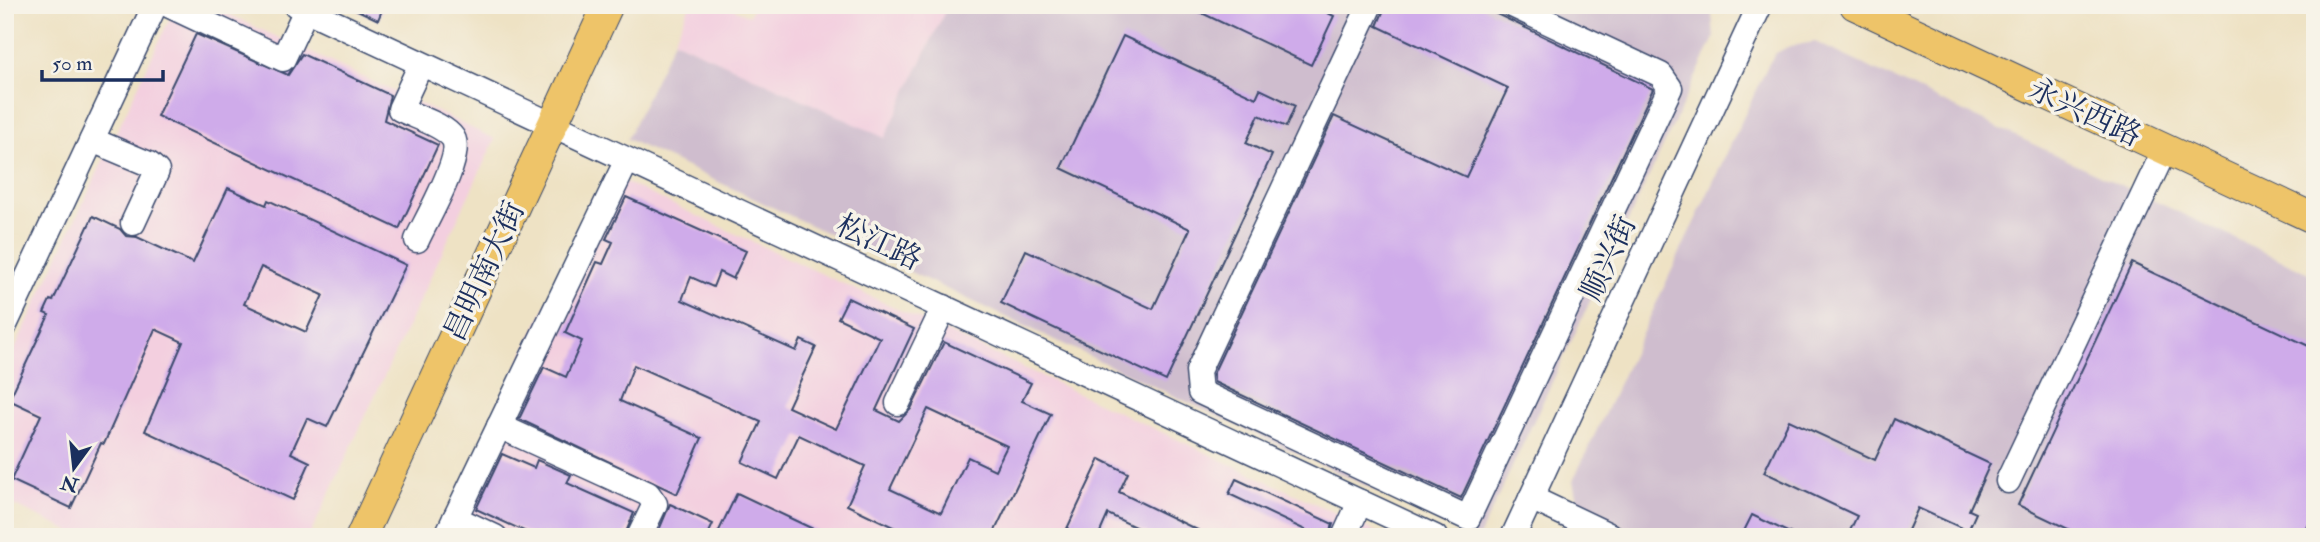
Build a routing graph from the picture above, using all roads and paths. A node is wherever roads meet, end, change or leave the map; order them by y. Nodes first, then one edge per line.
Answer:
1 (155, 5) edge
2 (168, 5) edge
3 (608, 5) edge
4 (629, 5) edge
5 (1370, 5) edge
6 (1760, 5) edge
7 (1855, 5) edge
8 (1902, 5) edge
9 (1520, 7) edge
10 (301, 8) edge
11 (421, 64) junction
12 (561, 129) junction
13 (92, 140) junction
14 (2165, 149) junction
15 (627, 160) junction
16 (2315, 198) edge
17 (2315, 219) edge
18 (133, 223) dead end
19 (417, 240) dead end
20 (944, 307) junction
21 (5, 325) edge
22 (898, 402) dead end
23 (499, 426) junction
24 (2008, 481) dead end
25 (1531, 498) junction
26 (1360, 502) junction
27 (450, 528) edge
28 (360, 537) edge
29 (381, 537) edge
30 (495, 537) edge
31 (639, 537) edge
32 (1344, 537) edge
33 (1435, 537) edge
34 (1513, 537) edge
35 (1612, 537) edge

1 - 13 street
2 - 10 street
3 - 12 main road, 昌明南大街
4 - 12 main road, 昌明南大街
5 - 9 street
6 - 25 street, 顺兴街
7 - 14 main road, 永兴西路
8 - 16 main road, 永兴西路
10 - 11 street, 松江路
11 - 12 street, 松江路
11 - 19 street
12 - 15 street, 松江路
12 - 28 main road, 昌明南大街
12 - 29 main road, 昌明南大街
13 - 18 street
13 - 21 street
14 - 17 main road, 永兴西路
14 - 24 street
15 - 20 street, 松江路
15 - 23 street
20 - 22 street
20 - 26 street, 松江路
23 - 27 street
23 - 31 street
25 - 34 street, 顺兴街
25 - 35 street
26 - 32 street
26 - 33 street, 松江路
27 - 30 street

